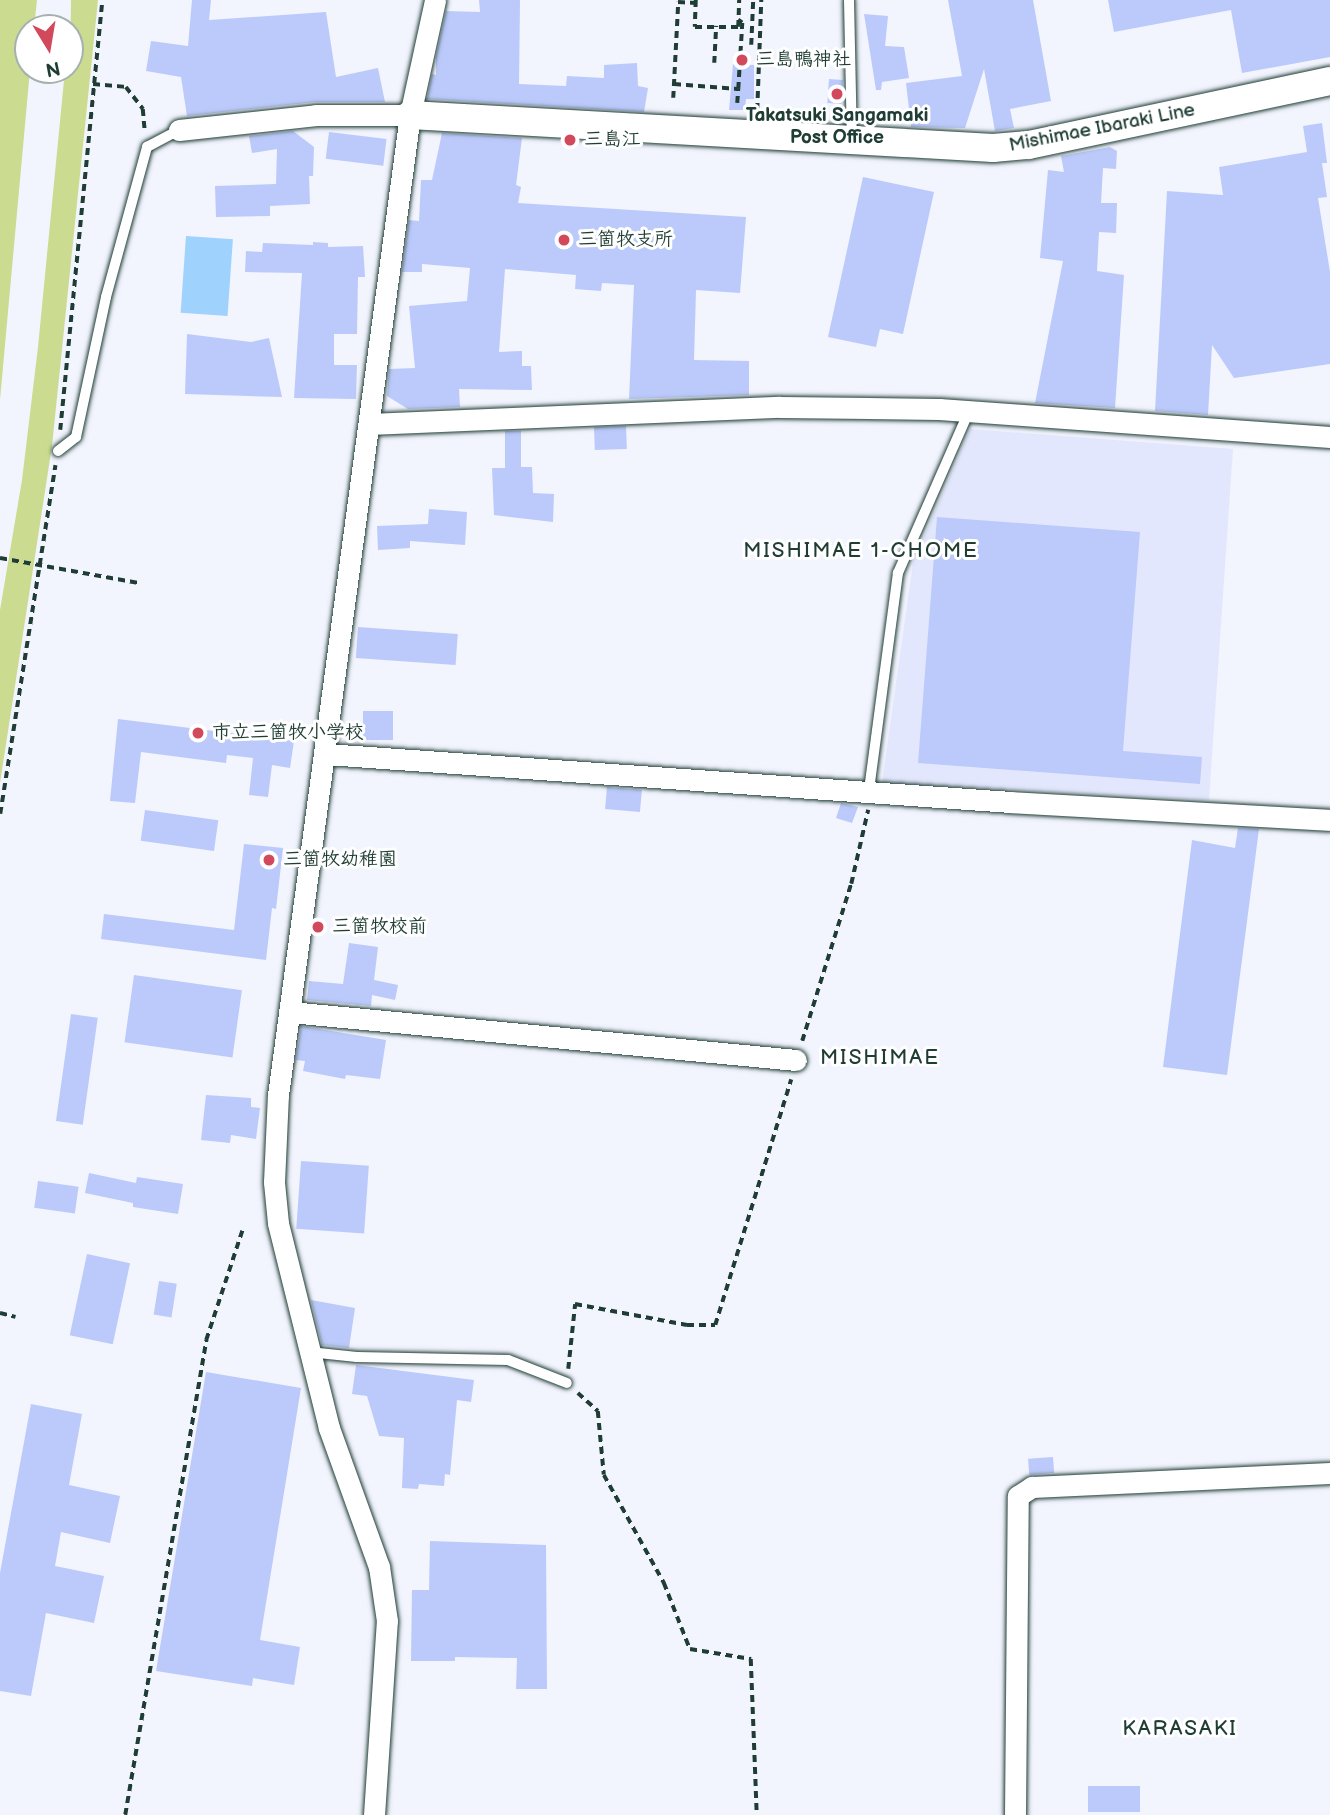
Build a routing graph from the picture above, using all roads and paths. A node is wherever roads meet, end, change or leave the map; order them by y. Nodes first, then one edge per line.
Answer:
1 (102, 0) edge
2 (435, 0) edge
3 (739, 0) edge
4 (753, 0) edge
5 (761, 0) edge
6 (849, 0) edge
7 (696, 1) edge
8 (738, 20) junction
9 (716, 26) junction
10 (751, 45) dead end
11 (715, 63) dead end
12 (1330, 81) edge
13 (93, 84) junction
14 (674, 84) junction
15 (737, 89) junction
16 (673, 98) dead end
17 (737, 103) dead end
18 (410, 115) junction
19 (179, 130) joint
20 (765, 136) junction
21 (852, 141) junction
22 (147, 147) junction
23 (970, 411) junction
24 (369, 424) junction
25 (1330, 437) edge
26 (58, 451) junction
27 (0, 558) edge
28 (39, 565) junction
29 (139, 583) dead end
30 (326, 754) junction
31 (869, 790) junction
32 (0, 814) edge
33 (1330, 820) edge
34 (290, 1012) junction
35 (796, 1060) junction
36 (242, 1231) dead end
37 (0, 1313) edge
38 (16, 1317) dead end
39 (309, 1352) junction
40 (567, 1383) junction
41 (1330, 1473) edge
42 (125, 1815) edge
43 (374, 1815) edge
44 (757, 1815) edge
45 (1014, 1815) edge

1 - 13 path
2 - 18 street
3 - 8 path
4 - 10 path
5 - 20 path
6 - 21 lane
7 - 9 path
7 - 14 path
8 - 9 path
8 - 15 path
9 - 11 path
12 - 21 main road, Mishimae Ibaraki Line
13 - 22 path
13 - 26 path
14 - 15 path
14 - 16 path
15 - 17 path
18 - 19 street
18 - 20 main road, Mishimae Ibaraki Line
18 - 24 street
19 - 22 lane
20 - 21 main road, Mishimae Ibaraki Line
22 - 26 lane
23 - 24 street
23 - 25 street
23 - 31 lane
24 - 30 street
26 - 28 path
27 - 28 path
28 - 29 path
28 - 32 path
30 - 31 street
30 - 34 street
31 - 33 street
31 - 35 path
34 - 35 street
34 - 39 street
35 - 40 path
36 - 42 path
37 - 38 path
39 - 40 lane
39 - 43 street
40 - 44 path
41 - 45 street

